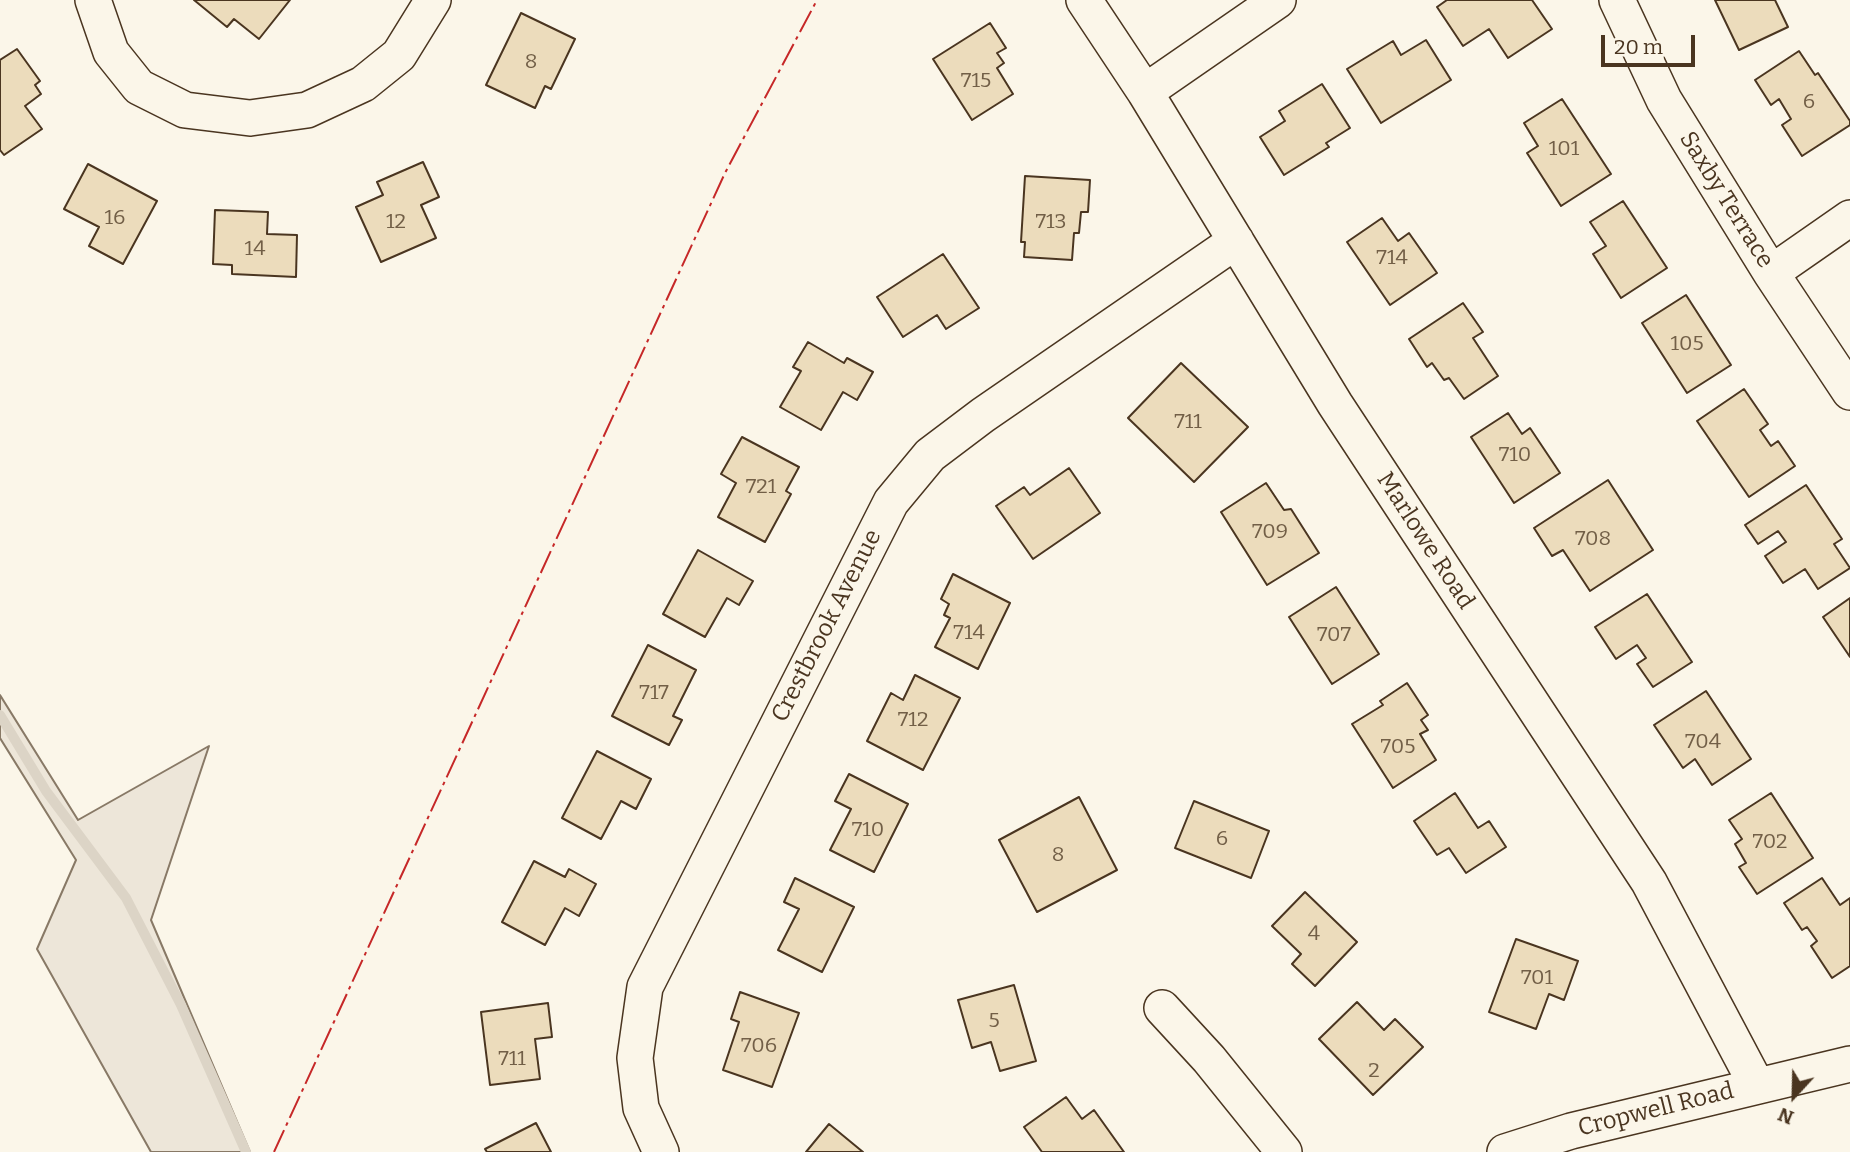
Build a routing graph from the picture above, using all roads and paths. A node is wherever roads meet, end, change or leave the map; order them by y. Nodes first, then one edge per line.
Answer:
1 (93, 0) edge
2 (433, 0) edge
3 (1084, 0) edge
4 (1278, 0) edge
5 (1617, 0) edge
6 (1145, 92) junction
7 (1850, 218) edge
8 (1236, 241) junction
9 (1770, 273) junction
10 (1850, 392) edge
11 (1162, 1008) dead end
12 (1850, 1063) edge
13 (1757, 1086) junction
14 (661, 1152) edge
15 (1284, 1152) edge
16 (1505, 1152) edge

1 - 2 street
3 - 6 street, Marlowe Road
4 - 6 street
5 - 9 street, Saxby Terrace
6 - 8 street, Marlowe Road
7 - 9 street
8 - 13 street, Marlowe Road
8 - 14 street, Crestbrook Avenue
9 - 10 street, Saxby Terrace
11 - 15 street
12 - 13 street, Cropwell Road
13 - 16 street, Cropwell Road

